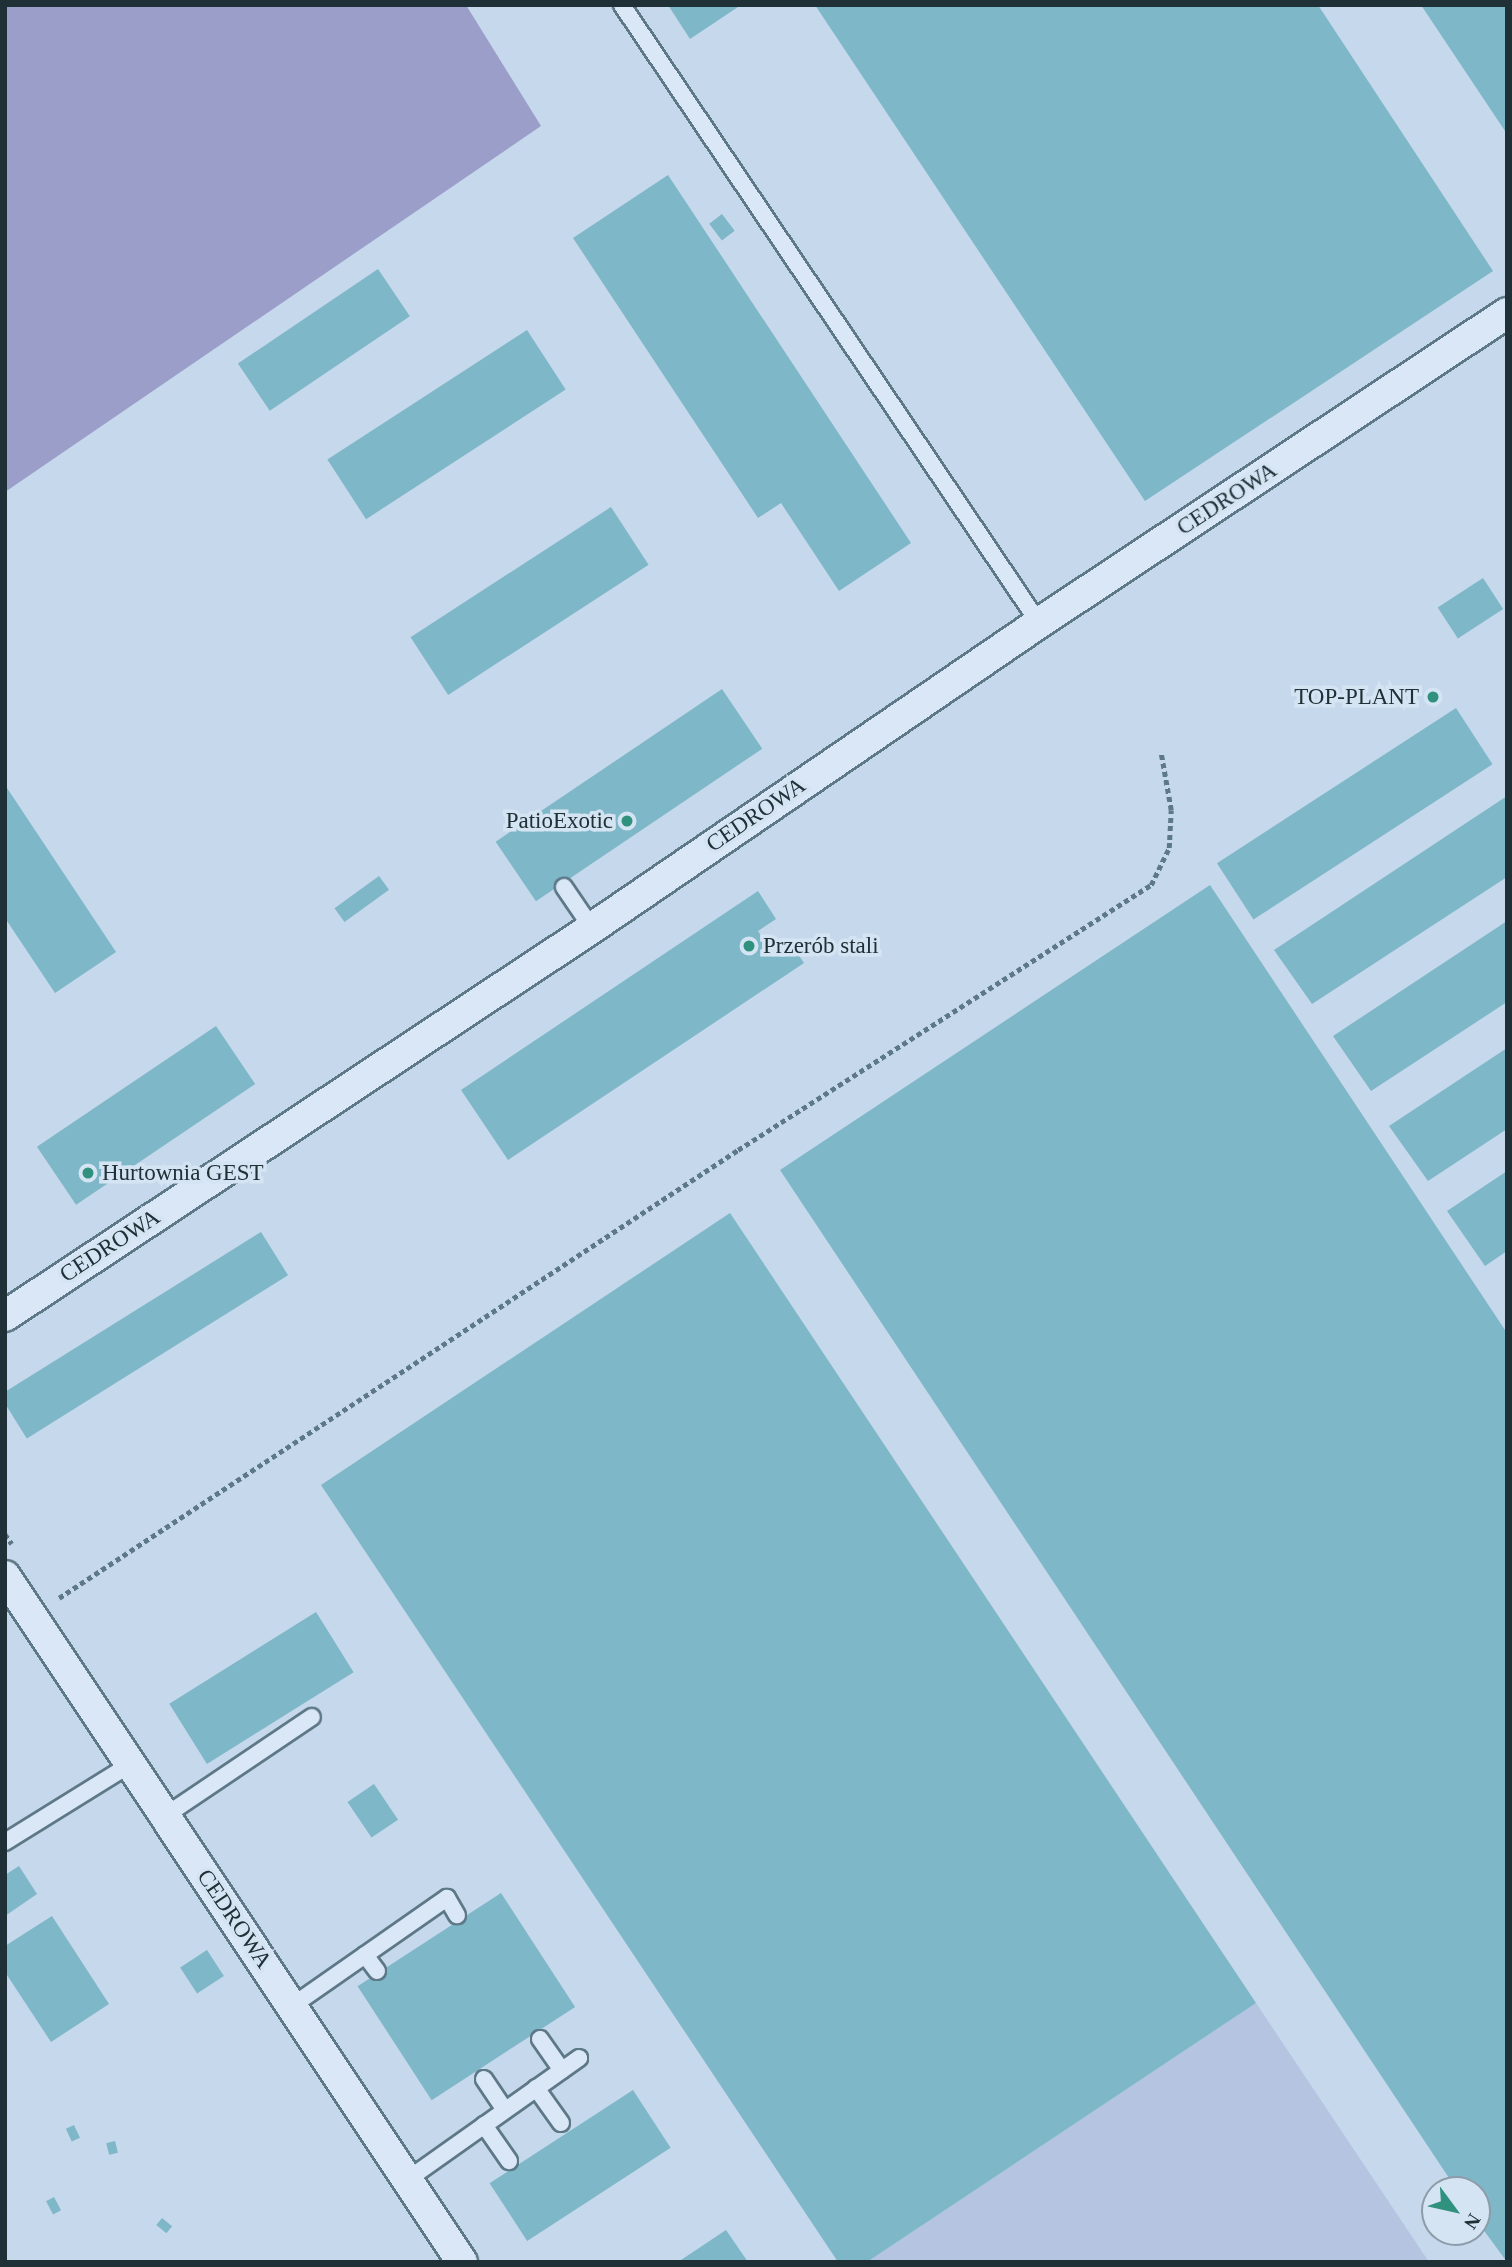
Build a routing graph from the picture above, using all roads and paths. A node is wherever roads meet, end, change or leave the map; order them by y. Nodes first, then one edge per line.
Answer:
1 (622, 5) edge
2 (1507, 313) edge
3 (1039, 623) junction
4 (1161, 753) dead end
5 (564, 887) dead end
6 (592, 928) junction
7 (5, 1316) edge
8 (5, 1576) edge
9 (32, 1616) junction
10 (312, 1717) dead end
11 (131, 1765) junction
12 (165, 1816) junction
13 (5, 1842) edge
14 (457, 1915) dead end
15 (365, 1955) junction
16 (377, 1970) dead end
17 (292, 2006) junction
18 (540, 2039) dead end
19 (579, 2058) dead end
20 (562, 2070) junction
21 (484, 2079) dead end
22 (536, 2088) junction
23 (505, 2110) junction
24 (561, 2123) dead end
25 (484, 2125) junction
26 (509, 2161) dead end
27 (407, 2180) junction
28 (462, 2262) edge

1 - 3 lane
2 - 3 street, CEDROWA
3 - 6 street, CEDROWA
4 - 9 path
5 - 6 lane
6 - 7 street, CEDROWA
8 - 9 street, CEDROWA
9 - 11 street, CEDROWA
10 - 12 lane
11 - 12 street, CEDROWA
11 - 13 lane
12 - 17 street, CEDROWA
14 - 15 lane
15 - 16 lane
15 - 17 lane
17 - 27 street, CEDROWA
18 - 20 lane
19 - 20 lane
20 - 22 lane
21 - 23 lane
22 - 23 lane
22 - 24 lane
23 - 25 lane
25 - 26 lane
25 - 27 lane
27 - 28 street, CEDROWA

